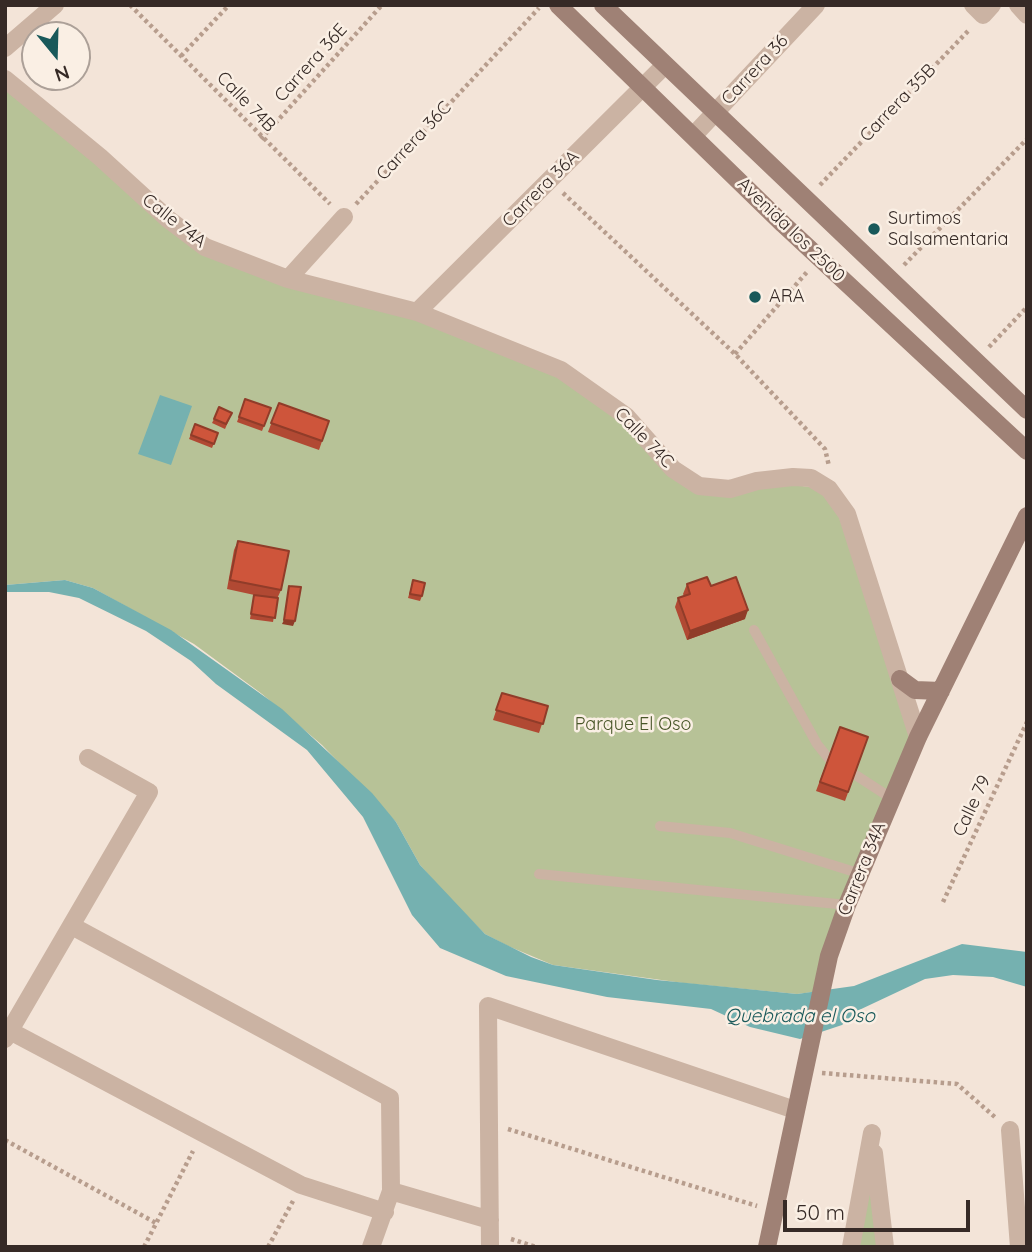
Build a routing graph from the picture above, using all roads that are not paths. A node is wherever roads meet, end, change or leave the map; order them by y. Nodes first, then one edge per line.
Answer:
1 (55, 5) edge
2 (558, 5) edge
3 (604, 5) edge
4 (1017, 5) edge
5 (815, 6) edge
6 (1027, 15) edge
7 (5, 48) edge
8 (666, 65) junction
9 (5, 79) edge
10 (644, 87) junction
11 (715, 113) junction
12 (694, 135) junction
13 (344, 217) road end
14 (288, 279) junction
15 (417, 312) junction
16 (1027, 410) edge
17 (1027, 451) edge
18 (1027, 516) edge
19 (754, 630) dead end
20 (900, 679) junction
21 (941, 691) junction
22 (918, 737) junction
23 (88, 758) dead end
24 (829, 759) edge
25 (854, 774) edge
26 (891, 798) junction
27 (660, 826) dead end
28 (858, 873) junction
29 (539, 874) dead end
30 (847, 905) junction
31 (72, 926) junction
32 (8, 1035) edge
33 (795, 1110) junction
34 (1010, 1130) road end
35 (1020, 1177) edge
36 (391, 1191) junction
37 (385, 1212) junction
38 (490, 1233) edge
39 (372, 1247) edge
40 (767, 1247) edge
41 (851, 1247) edge
42 (885, 1247) edge
43 (1019, 1247) edge

1 - 7 street
2 - 10 main road, Avenida los 2500
3 - 8 main road, Avenida los 2500
4 - 6 street
5 - 11 street, Carrera 36
8 - 10 street, Carrera 36A
8 - 11 main road, Avenida los 2500
9 - 14 street, Calle 74A
10 - 12 main road, Avenida los 2500
10 - 15 street, Carrera 36A
11 - 12 street, Carrera 36
11 - 16 main road, Avenida los 2500
12 - 17 main road, Avenida los 2500
13 - 14 street
14 - 15 street, Calle 74A
15 - 20 street, Calle 74C
18 - 21 main road, Carrera 34A
19 - 24 lane
20 - 21 main road
20 - 22 street
21 - 22 main road, Carrera 34A
22 - 26 main road, Carrera 34A
23 - 31 street
25 - 26 lane
26 - 28 main road, Carrera 34A
27 - 28 lane
28 - 30 main road, Carrera 34A
29 - 30 lane
30 - 33 main road, Carrera 34A
31 - 32 street
31 - 36 street
32 - 37 street
33 - 38 street
33 - 40 main road, Carrera 34A
34 - 35 street
35 - 43 street
36 - 37 street
36 - 38 street
37 - 39 street
41 - 42 street

